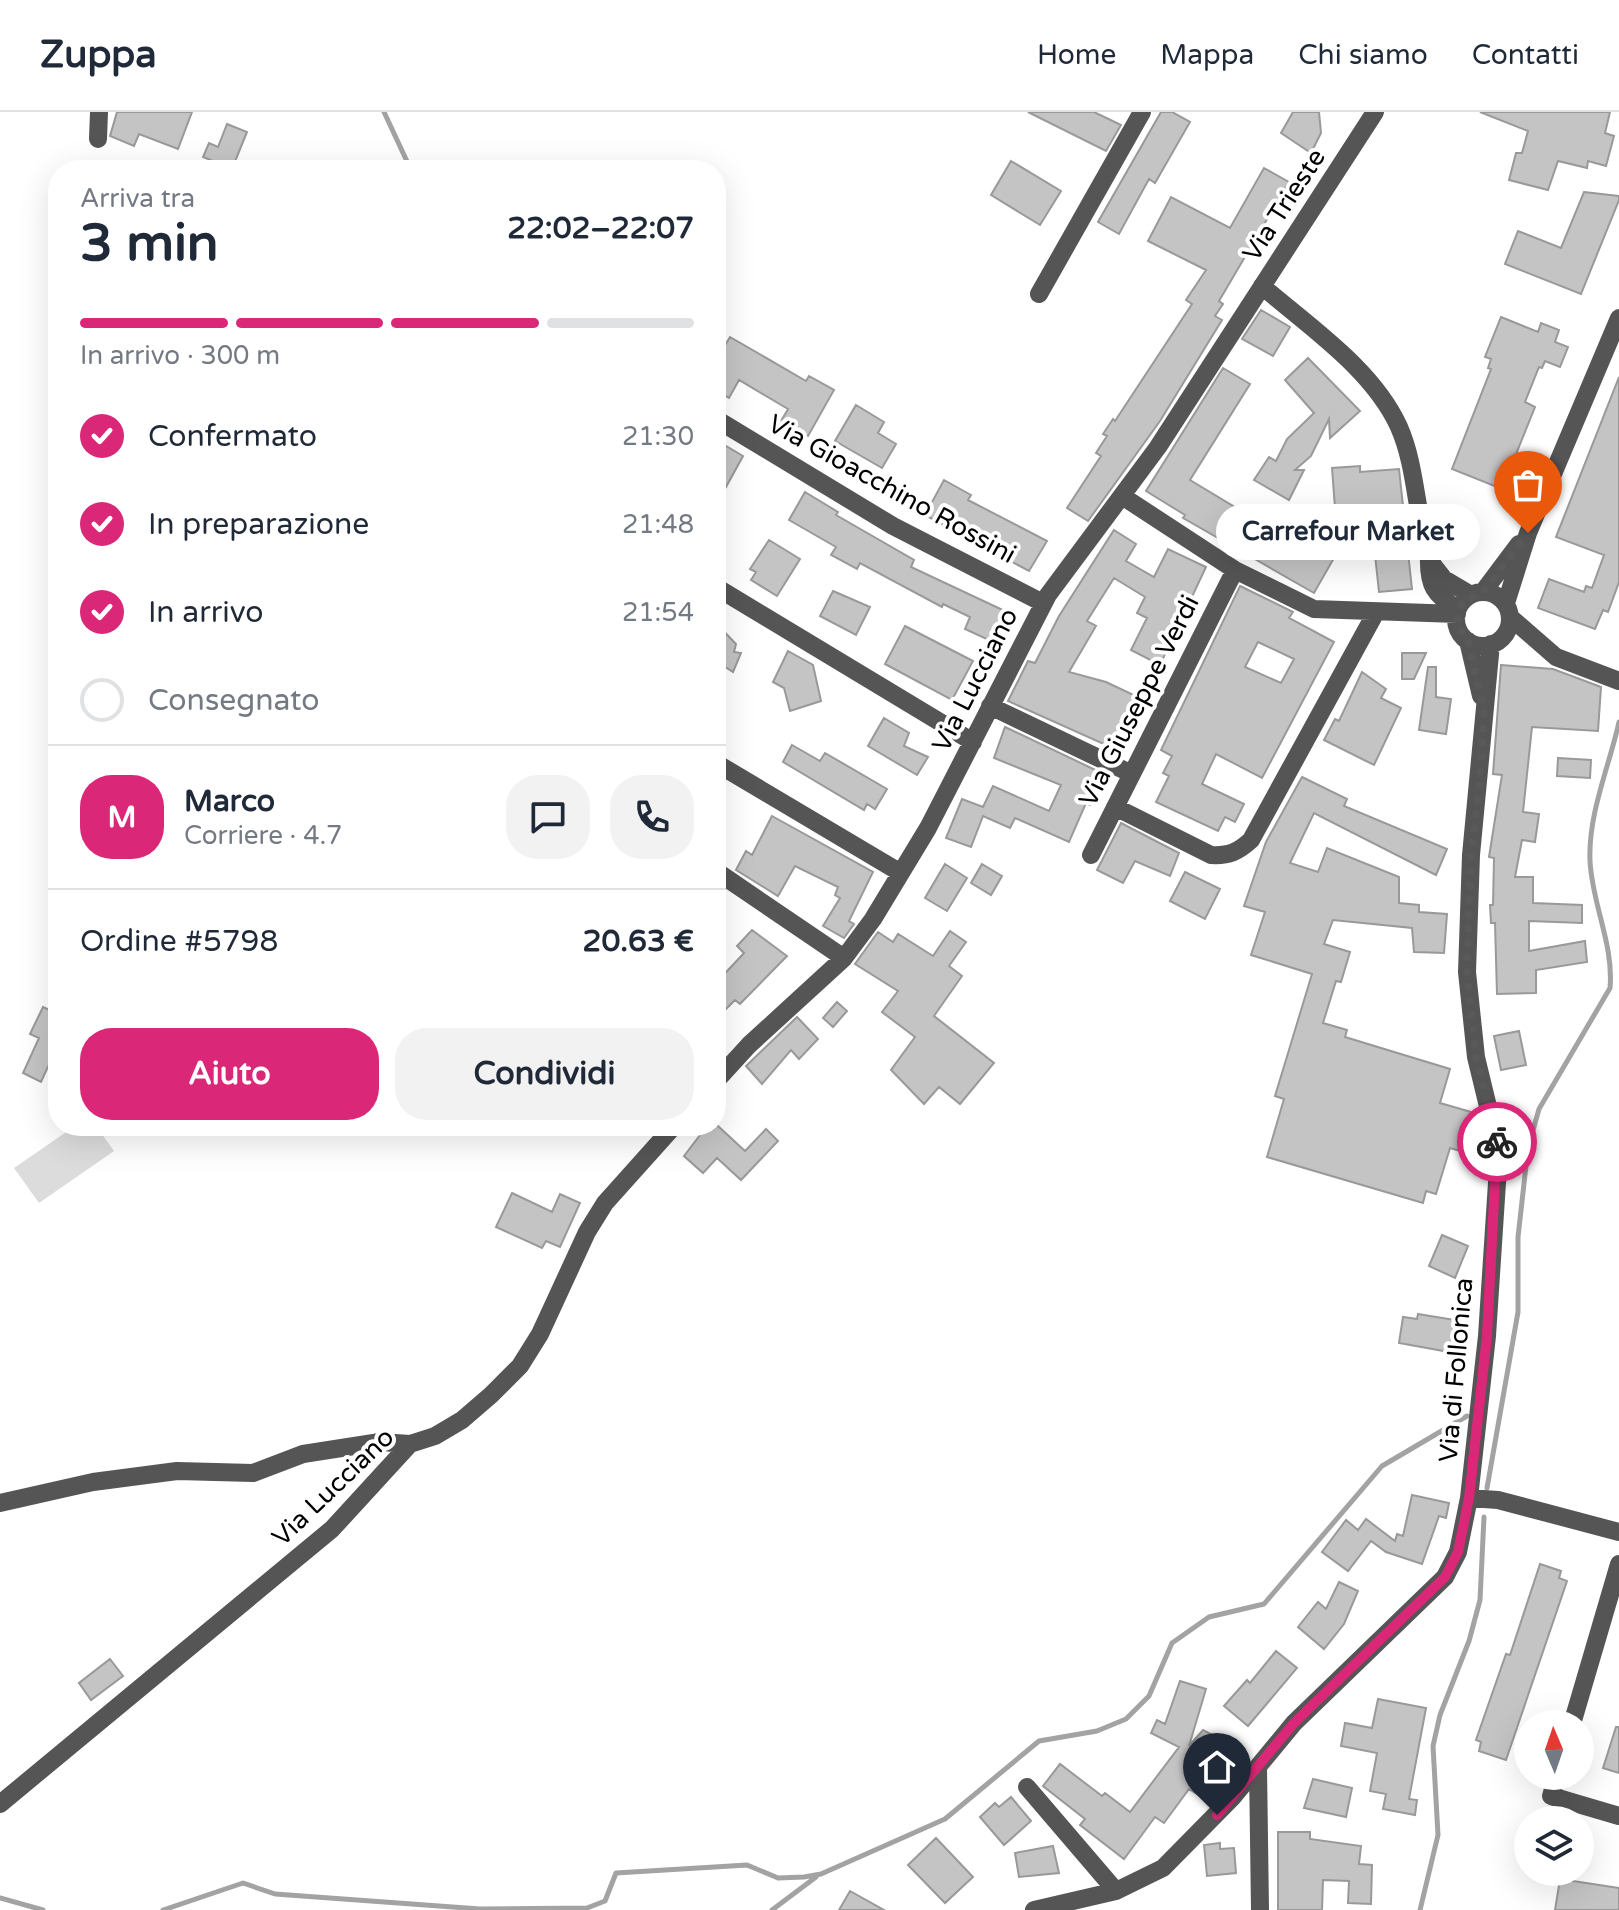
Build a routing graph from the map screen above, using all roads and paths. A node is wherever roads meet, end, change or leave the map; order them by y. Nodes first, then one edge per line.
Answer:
1 (99, 112) edge
2 (1142, 112) edge
3 (1375, 112) edge
4 (98, 139) dead end
5 (1262, 286) junction
6 (1039, 294) dead end
7 (1619, 318) edge
8 (726, 425) edge
9 (1122, 496) junction
10 (1528, 533) junction
11 (1235, 570) junction
12 (726, 593) edge
13 (1467, 602) junction
14 (1043, 603) junction
15 (1508, 610) junction
16 (1376, 612) junction
17 (1498, 640) junction
18 (1468, 641) junction
19 (1546, 650) junction
20 (1619, 681) edge
21 (990, 706) junction
22 (1484, 710) junction
23 (973, 742) junction
24 (726, 769) edge
25 (1132, 774) junction
26 (1115, 807) junction
27 (1091, 855) dead end
28 (901, 873) junction
29 (726, 878) edge
30 (844, 958) junction
31 (726, 1070) edge
32 (665, 1136) edge
33 (410, 1444) junction
34 (1469, 1498) junction
35 (0, 1503) edge
36 (1619, 1532) edge
37 (1619, 1564) edge
38 (1576, 1710) edge
39 (1258, 1767) junction
40 (1027, 1787) dead end
41 (1553, 1790) edge
42 (0, 1804) edge
43 (1619, 1816) edge
44 (1116, 1901) edge
45 (1034, 1910) edge
46 (1260, 1910) edge

1 - 4 street
2 - 6 street
3 - 5 street, Via Trieste
5 - 9 street, Via Lucciano
5 - 13 street
7 - 10 street
8 - 14 street, Via Gioacchino Rossini
9 - 11 street
9 - 14 street, Via Lucciano
10 - 13 street
10 - 15 street
11 - 16 street
11 - 25 street, Via Giuseppe Verdi
12 - 23 street
13 - 15 street
13 - 16 street
13 - 18 street
14 - 21 street, Via Lucciano
15 - 17 street
15 - 19 street
16 - 26 street
17 - 18 street
17 - 19 street
17 - 22 street, Via di Follonica
18 - 22 street, Via di Follonica
19 - 20 street
21 - 23 street, Via Lucciano
21 - 25 street
22 - 34 street, Via di Follonica
23 - 28 street, Via Lucciano
24 - 28 street
25 - 26 street, Via Giuseppe Verdi
26 - 27 street, Via Giuseppe Verdi
28 - 30 street, Via Lucciano
29 - 30 street
30 - 31 street, Via Lucciano
32 - 33 street, Via Lucciano
33 - 35 street
33 - 42 street, Via Lucciano
34 - 36 street
34 - 39 street, Via di Follonica
37 - 38 street
39 - 44 street, Via di Follonica
39 - 46 street
40 - 44 street
41 - 43 street
44 - 45 street, Via di Follonica

